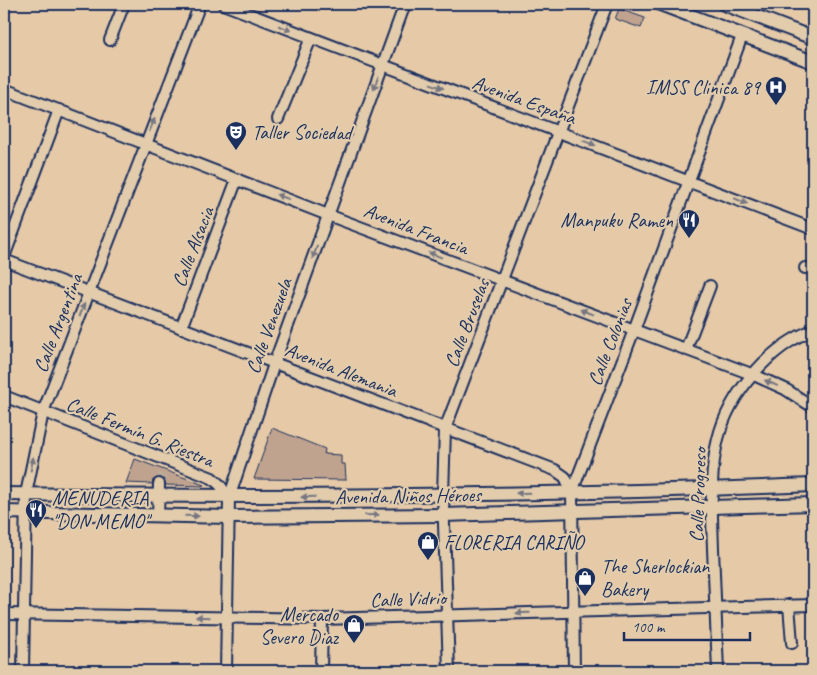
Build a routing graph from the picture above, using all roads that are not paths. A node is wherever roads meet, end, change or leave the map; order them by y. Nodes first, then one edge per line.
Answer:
1 (124, 4) edge
2 (200, 4) edge
3 (223, 4) edge
4 (404, 4) edge
5 (607, 4) edge
6 (660, 4) edge
7 (724, 4) edge
8 (742, 36) junction
9 (312, 38) junction
10 (813, 38) edge
11 (110, 40) dead end
12 (813, 62) edge
13 (382, 66) junction
14 (4, 89) edge
15 (59, 110) junction
16 (278, 119) dead end
17 (557, 131) junction
18 (144, 143) junction
19 (237, 179) junction
20 (689, 180) junction
21 (328, 215) junction
22 (813, 229) edge
23 (4, 259) edge
24 (502, 280) junction
25 (710, 286) dead end
26 (89, 293) junction
27 (181, 328) junction
28 (634, 330) junction
29 (813, 330) edge
30 (686, 349) junction
31 (274, 364) junction
32 (754, 375) junction
33 (4, 396) edge
34 (813, 407) edge
35 (43, 412) junction
36 (445, 429) junction
37 (813, 485) edge
38 (712, 489) junction
39 (159, 490) junction
40 (572, 492) junction
41 (4, 494) edge
42 (26, 494) junction
43 (443, 495) junction
44 (229, 498) junction
45 (813, 504) edge
46 (712, 508) junction
47 (4, 512) edge
48 (26, 512) junction
49 (571, 512) junction
50 (444, 514) junction
51 (158, 515) junction
52 (229, 517) junction
53 (813, 604) edge
54 (789, 605) junction
55 (715, 608) junction
56 (572, 612) junction
57 (4, 614) edge
58 (24, 614) junction
59 (447, 615) junction
60 (227, 617) junction
61 (322, 618) junction
62 (792, 643) dead end
63 (23, 671) edge
64 (226, 671) edge
65 (321, 671) edge
66 (449, 671) edge
67 (574, 671) edge
68 (718, 671) edge

1 - 11 street
18 -> 2 street, Calle Argentina
3 -> 9 street, Avenida España
4 - 13 street, Calle Venezuela
5 - 17 street, Calle Bruselas
6 - 8 main road
7 - 10 main road
8 - 12 main road
8 - 20 street, Calle Colonias
9 - 13 street, Avenida España
9 - 16 street
13 -> 17 street, Avenida España
13 -> 21 street, Calle Venezuela
14 - 15 street, Avenida Francia
15 - 18 street, Avenida Francia
15 - 23 street
17 -> 20 street, Avenida España
17 - 24 street, Calle Bruselas
18 - 19 street, Avenida Francia
18 - 26 street, Calle Argentina
21 -> 19 street, Avenida Francia
19 - 27 street, Calle Alsacia
20 -> 22 street, Avenida España
20 - 28 street, Calle Colonias
24 -> 21 street, Avenida Francia
21 -> 31 street, Calle Venezuela
23 - 26 street, Avenida Alemania
28 -> 24 street, Avenida Francia
24 - 36 street, Calle Bruselas
25 - 30 street
26 - 27 street, Avenida Alemania
35 -> 26 street, Calle Argentina
27 - 31 street, Avenida Alemania
28 - 30 street, Avenida Francia
28 - 40 street, Calle Colonias
29 - 32 street, Calle Progreso
30 - 32 street, Avenida Francia
31 - 36 street, Avenida Alemania
31 - 44 street, Calle Venezuela
34 -> 32 street, Avenida Francia
32 - 38 street, Calle Progreso
33 - 35 street, Calle Fermín G. Riestra
42 -> 35 street, Calle Argentina
35 - 44 street, Calle Fermín G. Riestra
36 - 40 street, Avenida Alemania
36 - 43 street, Calle Bruselas
37 - 38 main road, Avenida Niños Héroes
38 - 40 main road, Avenida Niños Héroes
38 - 46 street, Calle Progreso
39 - 42 main road, Avenida Niños Héroes
39 - 44 main road, Avenida Niños Héroes
39 - 51 street
40 -> 43 main road, Avenida Niños Héroes
40 - 49 street, Calle Colonias
41 - 42 main road, Avenida Niños Héroes
42 - 48 street, Calle Argentina
43 -> 44 main road, Avenida Niños Héroes
43 - 50 street, Calle Bruselas
44 - 52 street, Calle Venezuela
45 - 46 main road, Avenida Niños Héroes
46 - 49 main road, Avenida Niños Héroes
46 - 55 street, Calle Progreso
47 - 48 main road, Avenida Niños Héroes
48 - 51 main road, Avenida Niños Héroes
48 - 58 street, Calle Argentina
49 - 50 main road, Avenida Niños Héroes
49 - 56 street, Calle Colonias
52 -> 50 main road, Avenida Niños Héroes
50 - 59 street, Calle Bruselas
51 -> 52 main road, Avenida Niños Héroes
52 - 60 street, Calle Venezuela
53 - 54 street, Calle Vidrio
54 - 55 street, Calle Vidrio
54 - 62 street
55 - 56 street, Calle Vidrio
55 - 68 street, Calle Progreso
56 -> 59 street, Calle Vidrio
56 - 67 street, Calle Colonias
57 - 58 street, Calle Vidrio
60 -> 58 street, Calle Vidrio
58 - 63 street, Calle Argentina
59 - 61 street, Calle Vidrio
59 - 66 street, Calle Bruselas
60 - 61 street, Calle Vidrio
60 - 64 street, Calle Venezuela
61 - 65 street

